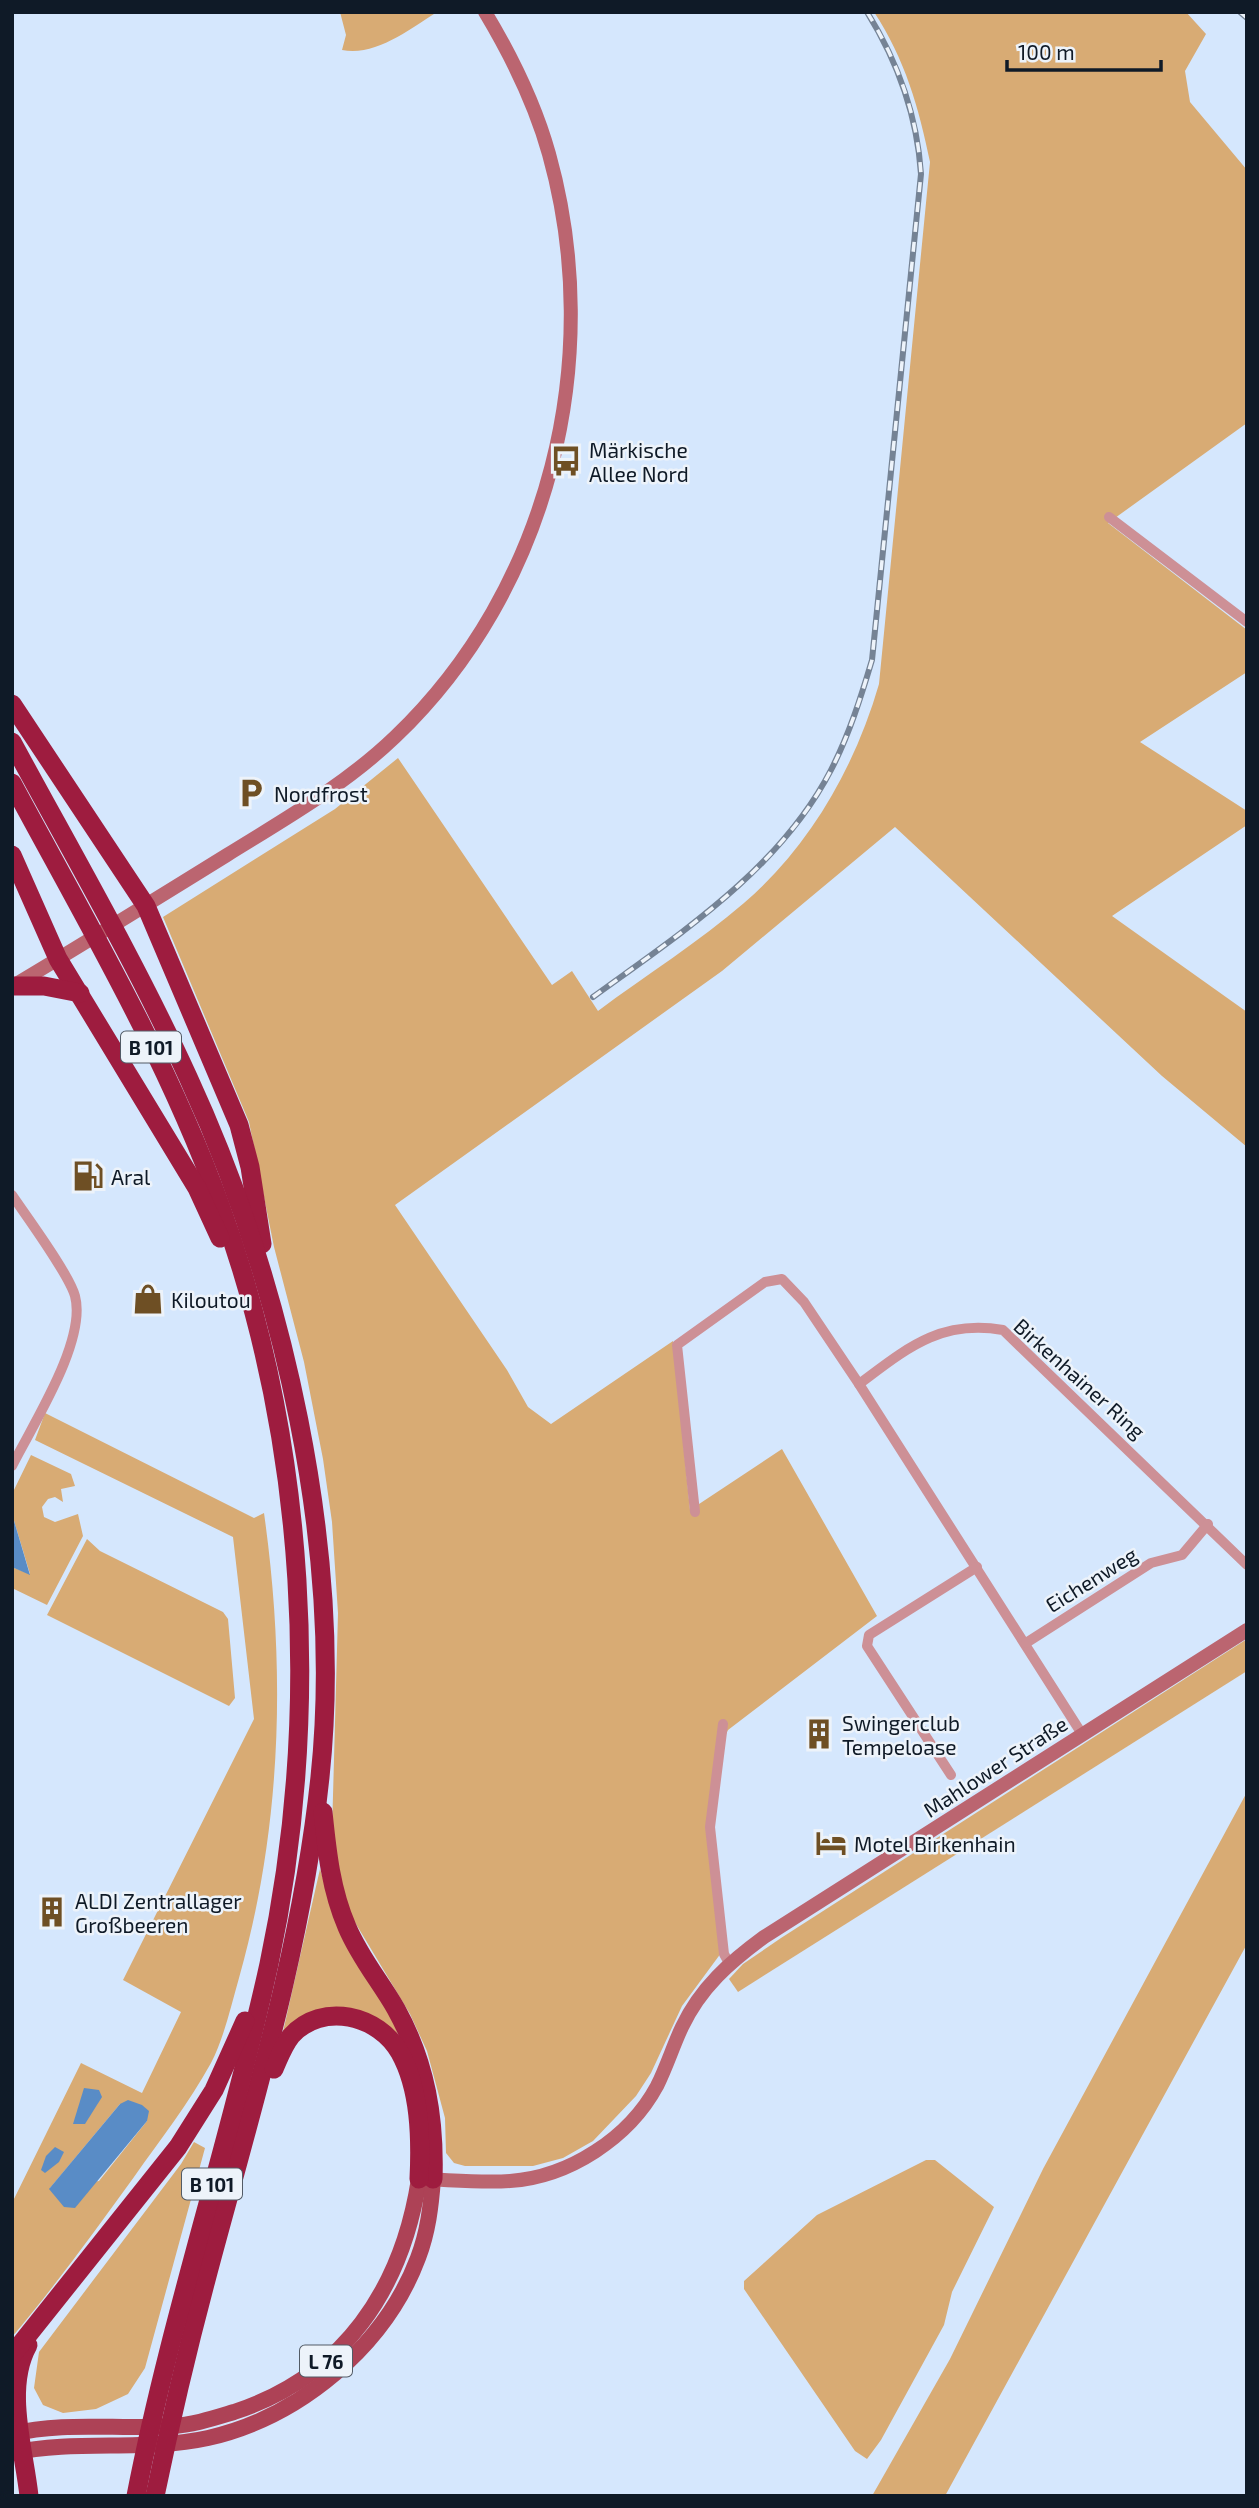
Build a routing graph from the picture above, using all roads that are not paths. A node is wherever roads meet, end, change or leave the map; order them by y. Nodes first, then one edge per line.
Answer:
1 (485, 12) edge
2 (1109, 517) dead end
3 (1247, 622) edge
4 (12, 704) edge
5 (12, 742) edge
6 (12, 783) edge
7 (12, 855) edge
8 (142, 908) junction
9 (62, 957) junction
10 (13, 987) edge
11 (79, 993) junction
12 (12, 1195) edge
13 (263, 1270) junction
14 (257, 1326) junction
15 (859, 1384) junction
16 (12, 1466) edge
17 (695, 1512) dead end
18 (1208, 1524) junction
19 (1247, 1565) edge
20 (977, 1567) junction
21 (1247, 1630) edge
22 (1026, 1643) junction
23 (723, 1724) dead end
24 (1082, 1734) junction
25 (951, 1775) dead end
26 (320, 1777) junction
27 (729, 1963) junction
28 (268, 1966) junction
29 (254, 2111) junction
30 (426, 2179) junction
31 (42, 2320) junction
32 (12, 2355) edge
33 (18, 2442) edge
34 (150, 2474) junction
35 (29, 2496) edge
36 (136, 2496) edge
37 (155, 2496) edge

1 - 8 street
2 - 3 street
4 - 8 highway
5 - 13 highway, B 101
6 - 14 highway, B 101
7 - 9 highway
8 - 9 street
8 - 13 highway
9 - 10 street
9 - 11 highway
10 - 11 highway
11 - 14 highway
12 - 16 street
13 - 26 highway, B 101
14 - 28 highway, B 101
15 - 17 street
15 - 18 street, Birkenhainer Ring
15 - 20 street
18 - 19 street, Birkenhainer Ring
18 - 22 street, Eichenweg
20 - 22 street
20 - 25 street
21 - 24 street, Mahlower Straße
22 - 24 street
23 - 27 street
24 - 27 street, Mahlower Straße
26 - 29 highway, B 101
26 - 30 highway
27 - 30 street, Mahlower Straße
28 - 31 highway
28 - 34 highway, B 101
29 - 30 highway
29 - 34 highway, B 101
30 - 33 main road, L 76
31 - 32 highway
31 - 33 highway
33 - 35 highway
34 - 36 highway, B 101
34 - 37 highway, B 101

